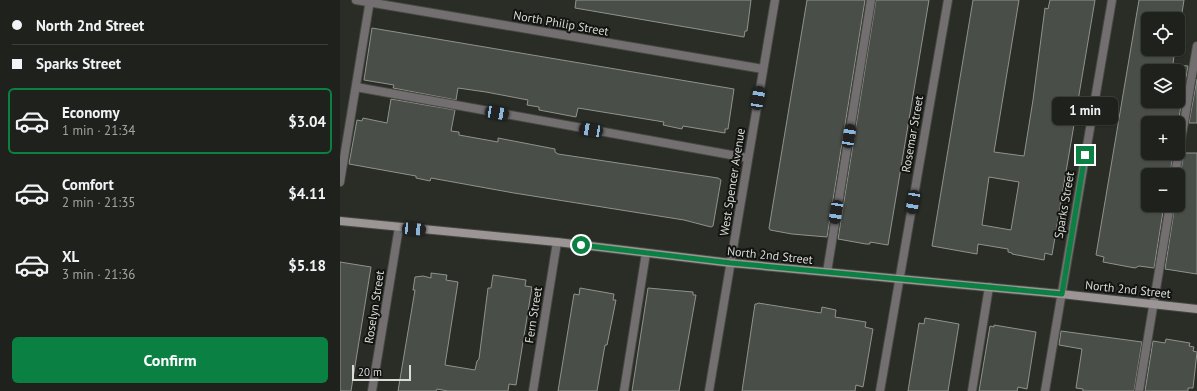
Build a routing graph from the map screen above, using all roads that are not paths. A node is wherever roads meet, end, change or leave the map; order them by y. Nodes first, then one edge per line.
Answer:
1 (356, 0) edge
2 (775, 0) edge
3 (871, 0) edge
4 (948, 0) edge
5 (1112, 0) edge
6 (370, 1) edge
7 (1197, 46) edge
8 (763, 69) junction
9 (356, 87) junction
10 (748, 158) junction
11 (1176, 168) edge
12 (340, 182) edge
13 (1169, 212) edge
14 (340, 221) edge
15 (399, 227) junction
16 (557, 242) junction
17 (646, 253) junction
18 (731, 263) junction
19 (826, 272) junction
20 (899, 279) junction
21 (989, 288) junction
22 (1062, 294) junction
23 (1154, 304) junction
24 (1197, 309) edge
25 (372, 391) edge
26 (533, 391) edge
27 (624, 391) edge
28 (709, 391) edge
29 (880, 391) edge
30 (972, 391) edge
31 (1045, 391) edge
32 (1139, 391) edge

1 - 6 street, North Philip Street
2 - 8 street, West Spencer Avenue
3 - 19 street
4 - 20 street, Rosemar Street
5 - 22 street, Sparks Street
6 - 8 street, North Philip Street
6 - 9 street
7 - 11 street
8 - 10 street, West Spencer Avenue
9 - 10 street
9 - 12 street
10 - 18 street, West Spencer Avenue
13 - 23 street
14 - 15 street, North 2nd Street
15 - 16 street, North 2nd Street
15 - 25 street, Roselyn Street
16 - 17 street, North 2nd Street
16 - 26 street, Fern Street
17 - 18 street, North 2nd Street
17 - 27 street
18 - 19 street, North 2nd Street
18 - 28 street, West Spencer Avenue
19 - 20 street, North 2nd Street
20 - 21 street, North 2nd Street
20 - 29 street, Rosemar Street
21 - 22 street, North 2nd Street
21 - 30 street
22 - 23 street, North 2nd Street
22 - 31 street, Sparks Street
23 - 24 street, North 2nd Street
23 - 32 street

